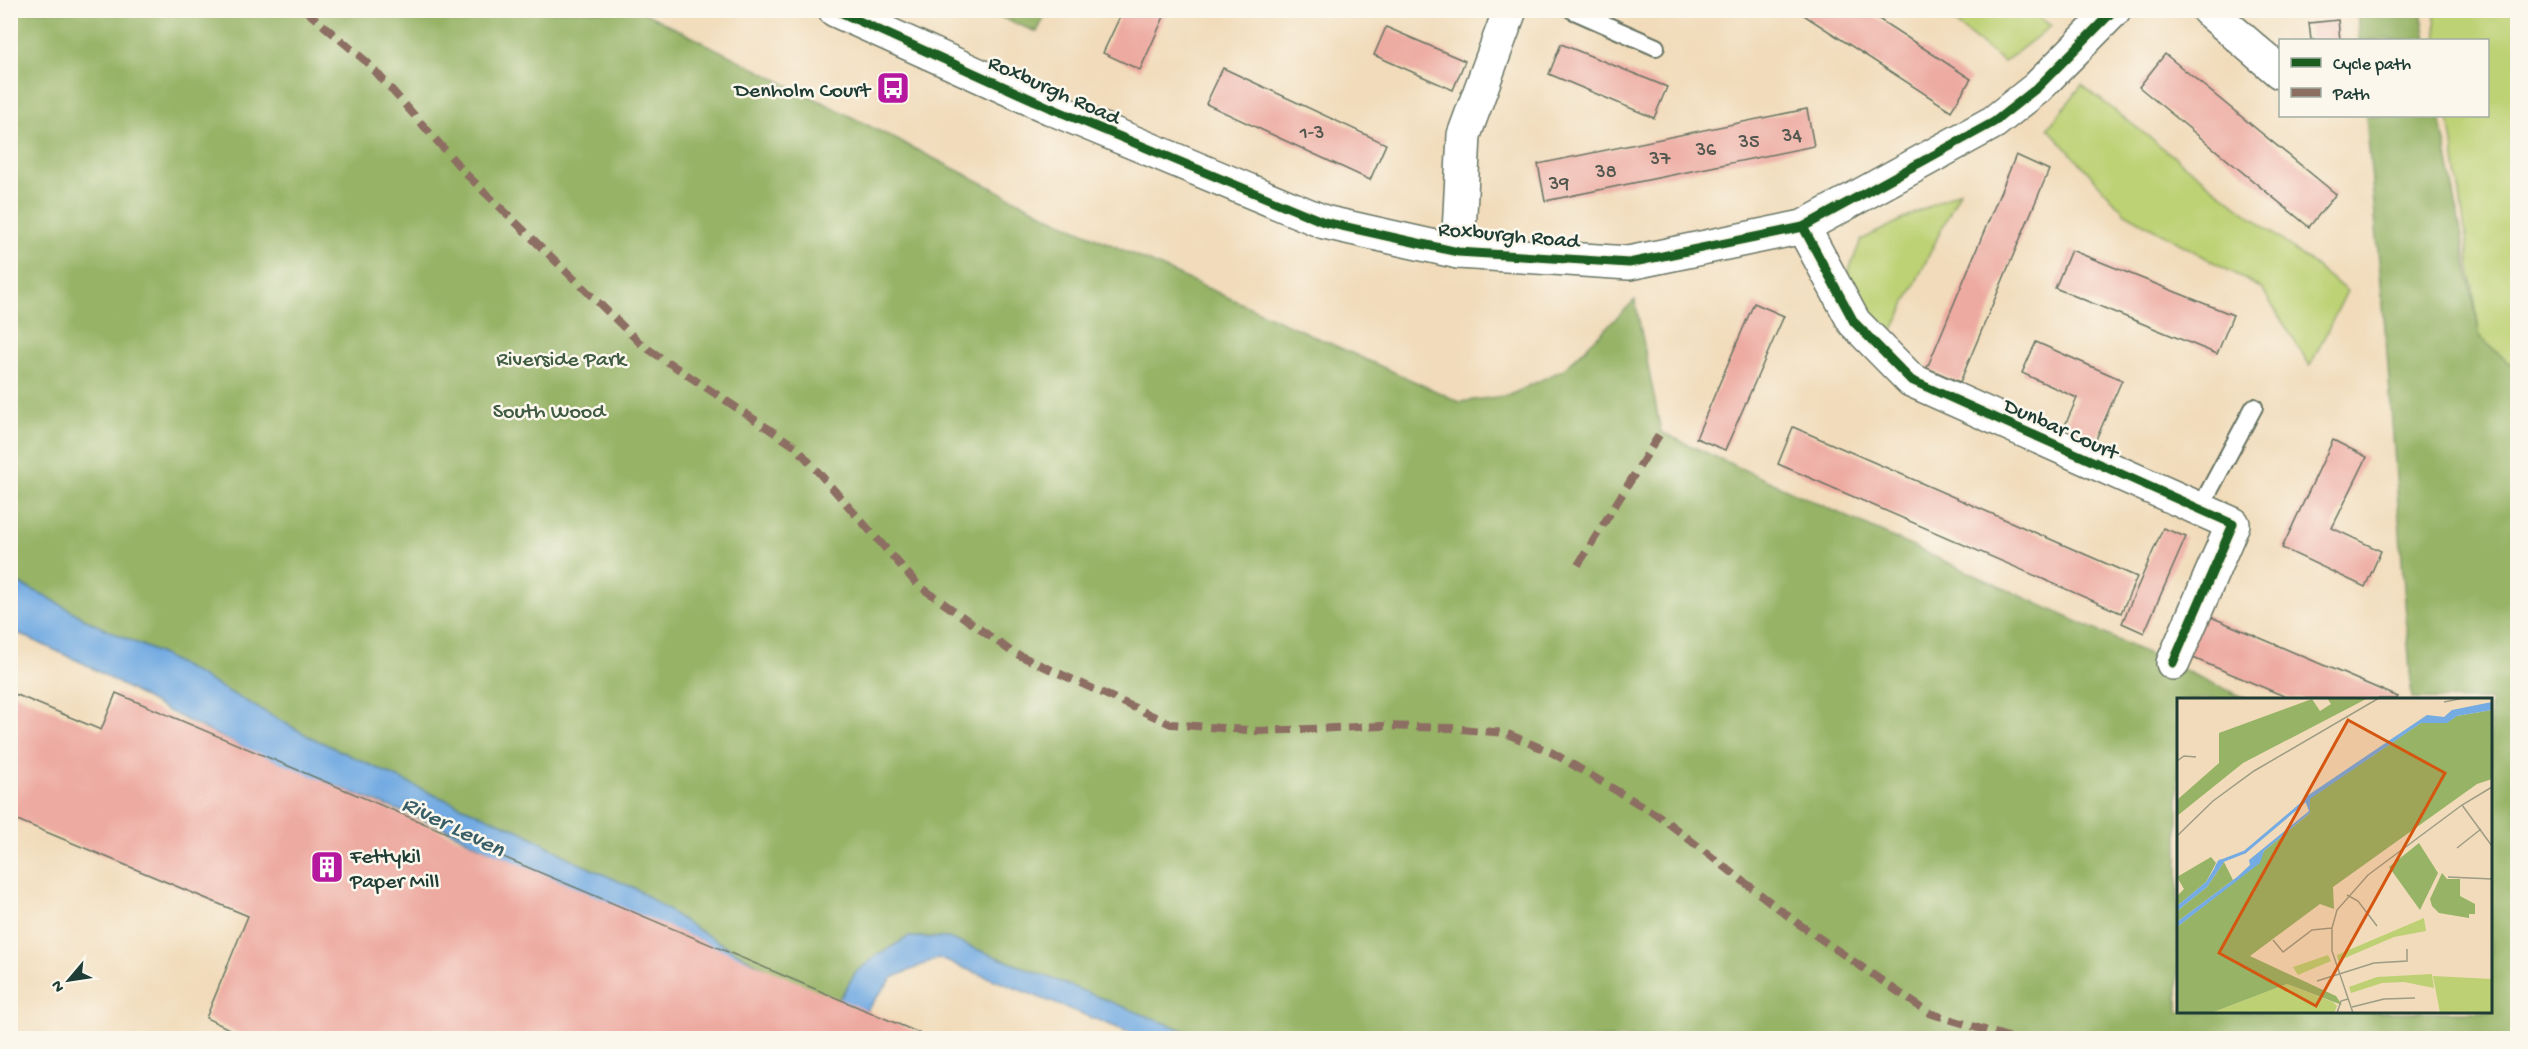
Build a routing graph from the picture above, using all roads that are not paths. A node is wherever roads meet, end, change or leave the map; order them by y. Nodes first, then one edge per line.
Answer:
1 (835, 10) edge
2 (1510, 10) edge
3 (1572, 10) edge
4 (2114, 10) edge
5 (2208, 10) edge
6 (1656, 47) dead end
7 (2279, 71) edge
8 (1803, 227) junction
9 (1458, 252) junction
10 (2254, 406) dead end
11 (2199, 510) junction
12 (2173, 663) dead end

1 - 9 street, Roxburgh Road
2 - 9 street
3 - 6 lane
4 - 8 street, Roxburgh Road
5 - 7 street
8 - 9 street, Roxburgh Road
8 - 11 street, Dunbar Court
10 - 11 lane
11 - 12 street, Dunbar Court

